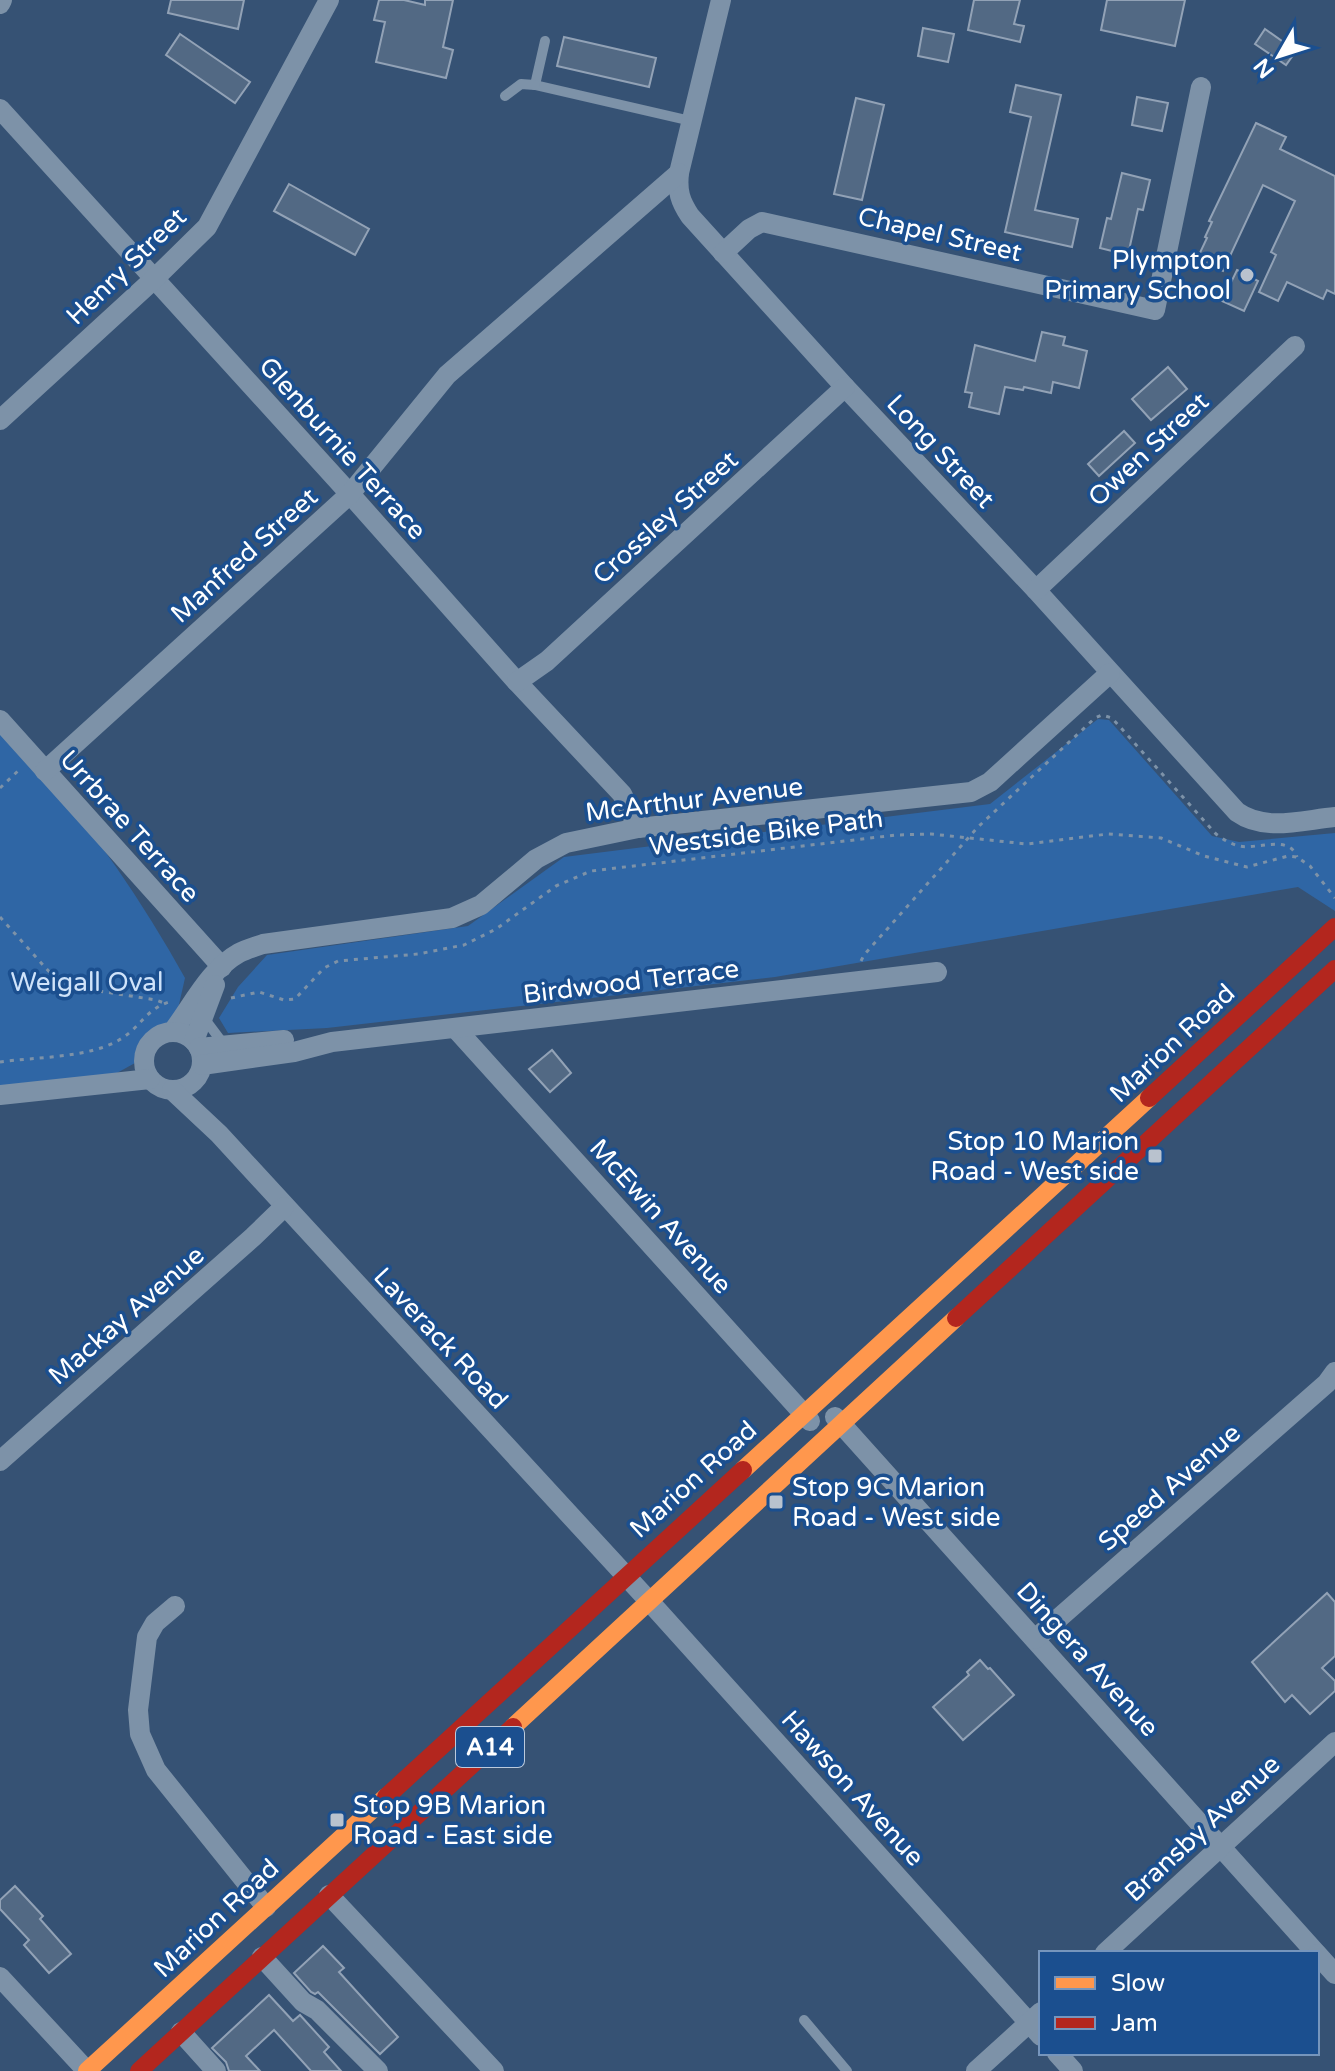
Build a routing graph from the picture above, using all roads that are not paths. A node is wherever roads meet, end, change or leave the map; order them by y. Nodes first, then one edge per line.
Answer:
1 (329, 0) edge
2 (721, 0) edge
3 (545, 41) dead end
4 (535, 85) junction
5 (1201, 87) dead end
6 (505, 96) dead end
7 (0, 109) edge
8 (691, 121) junction
9 (679, 173) junction
10 (723, 253) junction
11 (154, 279) junction
12 (1295, 346) dead end
13 (845, 387) junction
14 (0, 420) edge
15 (350, 494) junction
16 (1036, 590) junction
17 (1110, 673) junction
18 (517, 682) junction
19 (0, 720) edge
20 (45, 771) junction
21 (1335, 817) edge
22 (638, 828) junction
23 (1335, 927) edge
24 (222, 967) junction
25 (1335, 969) edge
26 (937, 972) dead end
27 (203, 1016) junction
28 (456, 1029) junction
29 (173, 1031) junction
30 (332, 1042) junction
31 (225, 1046) junction
32 (199, 1051) junction
33 (144, 1058) junction
34 (150, 1079) junction
35 (97, 1084) junction
36 (192, 1084) junction
37 (172, 1090) junction
38 (0, 1095) edge
39 (219, 1134) junction
40 (284, 1207) junction
41 (1335, 1372) edge
42 (820, 1401) junction
43 (804, 1415) junction
44 (842, 1425) junction
45 (826, 1439) junction
46 (0, 1461) edge
47 (625, 1575) junction
48 (649, 1601) junction
49 (175, 1606) dead end
50 (1035, 1639) junction
51 (1335, 1742) edge
52 (1221, 1847) junction
53 (308, 1868) junction
54 (349, 1877) junction
55 (329, 1895) junction
56 (266, 1907) junction
57 (1107, 1951) edge
58 (1315, 1951) edge
59 (1319, 1955) edge
60 (262, 1957) junction
61 (1335, 1974) edge
62 (0, 1977) edge
63 (804, 2020) dead end
64 (1037, 2024) edge
65 (181, 2032) junction
66 (1059, 2055) edge
67 (87, 2071) edge
68 (139, 2071) edge
69 (216, 2071) edge
70 (378, 2071) edge
71 (494, 2071) edge
72 (847, 2071) edge
73 (976, 2071) edge
74 (1073, 2071) edge

1 - 11 street, Henry Street
2 - 8 street, Long Street
3 - 4 lane
4 - 6 lane
4 - 8 lane
5 - 10 street, Chapel Street
7 - 11 street, Glenburnie Terrace
8 - 9 street, Long Street
9 - 10 street, Long Street
9 - 15 street, Manfred Street
10 - 13 street, Long Street
11 - 14 street, Henry Street
11 - 15 street, Glenburnie Terrace
12 - 16 street, Owen Street
13 - 16 street, Long Street
13 - 18 street, Crossley Street
15 - 18 street, Glenburnie Terrace
15 - 20 street, Manfred Street
16 - 17 street, Long Street
17 - 21 street, Long Street
17 - 22 street, McArthur Avenue
18 - 22 street, Glenburnie Terrace
19 - 20 street, Urrbrae Terrace
20 - 24 street, Urrbrae Terrace
22 - 24 street, McArthur Avenue
23 - 42 main road, Marion Road / A14
24 - 27 street
24 - 29 street, McArthur Avenue
25 - 44 main road, A14
26 - 28 street, Birdwood Terrace
27 - 31 lane
27 - 32 street
28 - 30 street, Birdwood Terrace
28 - 43 street, McEwin Avenue
29 - 32 street
29 - 33 street
30 - 31 street, Birdwood Terrace
30 - 32 street, Birdwood Terrace
31 - 32 street, Birdwood Terrace
32 - 36 street
33 - 34 street
33 - 35 street
34 - 35 street
34 - 37 street
35 - 38 street
36 - 37 street
36 - 39 street, Laverack Road
37 - 39 street, Laverack Road
39 - 40 street, Laverack Road
40 - 46 street, Mackay Avenue
40 - 47 street, Laverack Road
41 - 50 street, Speed Avenue
42 - 43 main road, Marion Road / A14
42 - 44 street, Dingera Avenue
43 - 45 street, McEwin Avenue
43 - 47 main road, Marion Road / A14
44 - 45 main road, A14
44 - 50 street, Dingera Avenue
45 - 48 main road, A14
47 - 48 street, Hawson Avenue
47 - 53 main road, Marion Road / A14
48 - 54 main road, A14
48 - 64 street, Hawson Avenue
49 - 56 street
50 - 52 street, Dingera Avenue
51 - 52 street, Bransby Avenue
52 - 57 street, Bransby Avenue
52 - 58 street, Dingera Avenue
53 - 54 main road
53 - 56 main road, Marion Road / A14
54 - 55 main road, A14
55 - 60 main road, A14
55 - 71 street
56 - 67 main road, Marion Road / A14
59 - 61 street, Dingera Avenue
60 - 65 main road, A14
60 - 70 street
62 - 67 street
63 - 72 lane
64 - 73 street
65 - 68 main road, A14
65 - 69 street
66 - 74 street

